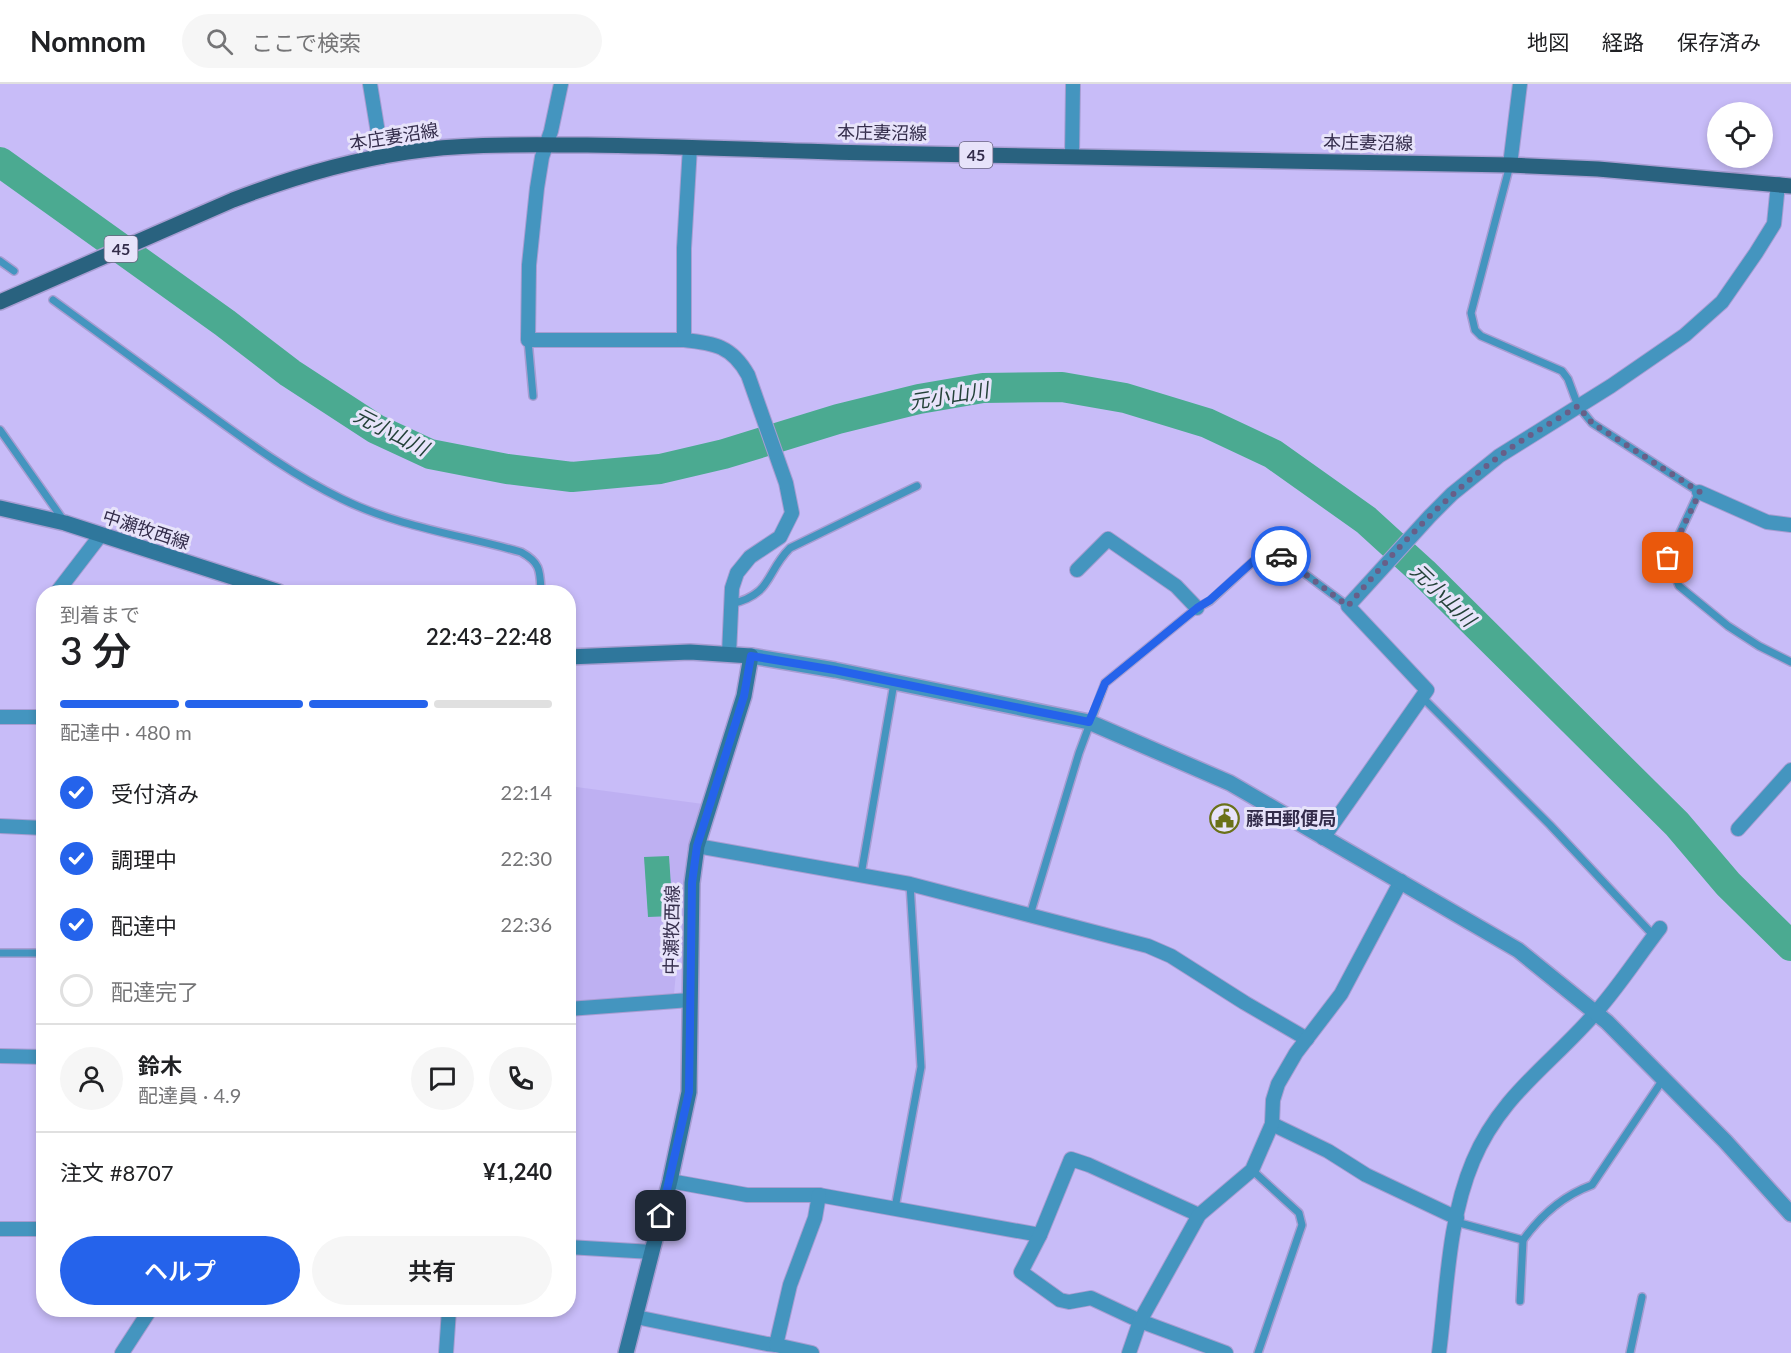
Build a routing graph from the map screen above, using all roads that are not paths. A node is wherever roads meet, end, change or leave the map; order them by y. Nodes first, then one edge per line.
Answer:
1 (370, 84) edge
2 (561, 84) edge
3 (1073, 84) edge
4 (1520, 84) edge
5 (546, 145) junction
6 (690, 147) junction
7 (382, 157) junction
8 (1072, 157) junction
9 (1510, 165) junction
10 (1785, 185) edge
11 (0, 261) edge
12 (14, 271) dead end
13 (53, 300) dead end
14 (0, 302) edge
15 (528, 340) junction
16 (684, 340) junction
17 (533, 396) dead end
18 (1578, 406) junction
19 (0, 430) edge
20 (917, 486) dead end
21 (1700, 492) junction
22 (0, 508) edge
23 (65, 524) junction
24 (1791, 525) edge
25 (100, 536) junction
26 (1077, 570) dead end
27 (62, 585) edge
28 (257, 585) edge
29 (541, 585) edge
30 (731, 604) junction
31 (1348, 606) junction
32 (1197, 608) junction
33 (729, 654) junction
34 (751, 656) junction
35 (576, 657) edge
36 (1791, 662) edge
37 (894, 683) junction
38 (1423, 698) junction
39 (0, 717) edge
40 (36, 717) edge
41 (1089, 722) junction
42 (1791, 770) edge
43 (0, 826) edge
44 (36, 828) edge
45 (1738, 830) dead end
46 (1323, 838) junction
47 (697, 846) junction
48 (861, 875) junction
49 (1401, 881) junction
50 (910, 884) junction
51 (1030, 917) junction
52 (1657, 932) joint
53 (0, 953) edge
54 (36, 953) edge
55 (690, 1000) junction
56 (576, 1009) edge
57 (1596, 1012) junction
58 (1307, 1039) junction
59 (0, 1056) edge
60 (36, 1057) edge
61 (1664, 1078) junction
62 (1272, 1124) junction
63 (1252, 1170) junction
64 (670, 1181) junction
65 (819, 1195) junction
66 (895, 1208) junction
67 (1791, 1214) edge
68 (1199, 1215) junction
69 (1457, 1220) junction
70 (0, 1229) edge
71 (36, 1229) edge
72 (1040, 1235) junction
73 (1523, 1240) junction
74 (576, 1247) edge
75 (652, 1252) junction
76 (1642, 1297) dead end
77 (1520, 1301) dead end
78 (145, 1317) edge
79 (449, 1317) edge
80 (636, 1317) junction
81 (1140, 1321) junction
82 (777, 1345) junction
83 (122, 1353) edge
84 (446, 1353) edge
85 (626, 1353) edge
86 (812, 1353) edge
87 (1129, 1353) edge
88 (1226, 1353) edge
89 (1258, 1353) edge
90 (1439, 1353) edge
91 (1630, 1353) edge

1 - 7 street
2 - 5 street
3 - 8 street
4 - 9 street
5 - 6 main road, 本庄妻沼線 / 45
5 - 7 main road, 本庄妻沼線 / 45
5 - 15 street
6 - 8 main road, 本庄妻沼線 / 45
6 - 16 street
7 - 14 main road, 本庄妻沼線 / 45
8 - 9 main road, 本庄妻沼線 / 45
9 - 10 main road, 本庄妻沼線 / 45
9 - 18 lane
10 - 18 street
11 - 12 lane
13 - 29 lane
15 - 16 street
15 - 17 lane
16 - 30 street
18 - 21 lane
18 - 31 street
19 - 23 lane
20 - 30 lane
21 - 24 street
21 - 36 lane
22 - 23 main road, 中瀬牧西線
23 - 25 main road, 中瀬牧西線
25 - 27 street
25 - 28 main road, 中瀬牧西線
26 - 32 street
30 - 33 street
31 - 32 lane
31 - 38 street
32 - 41 lane
33 - 34 main road
33 - 35 main road
34 - 37 street
34 - 47 main road, 中瀬牧西線
37 - 41 street
37 - 48 lane
38 - 46 street
38 - 52 lane
39 - 40 street
41 - 46 street
41 - 51 lane
42 - 45 street
43 - 44 street
46 - 49 street
47 - 48 street
47 - 55 main road, 中瀬牧西線
48 - 50 street
49 - 57 street
49 - 58 street
50 - 51 street
50 - 66 lane
51 - 58 street
52 - 57 street
53 - 54 lane
55 - 56 street
55 - 64 main road, 中瀬牧西線
57 - 61 street
57 - 69 street
58 - 62 street
59 - 60 street
61 - 67 street
61 - 73 lane
62 - 63 street
62 - 69 street
63 - 68 street
63 - 89 lane
64 - 65 street
64 - 75 main road, 中瀬牧西線
65 - 66 street
65 - 82 street
66 - 72 street
68 - 72 street
68 - 81 street
69 - 73 lane
69 - 90 street
70 - 71 street
72 - 81 street
73 - 77 lane
74 - 75 street
75 - 80 main road, 中瀬牧西線
76 - 91 lane
78 - 83 street
79 - 84 street
80 - 82 street
80 - 85 main road, 中瀬牧西線
81 - 87 street
81 - 88 street
82 - 86 street

